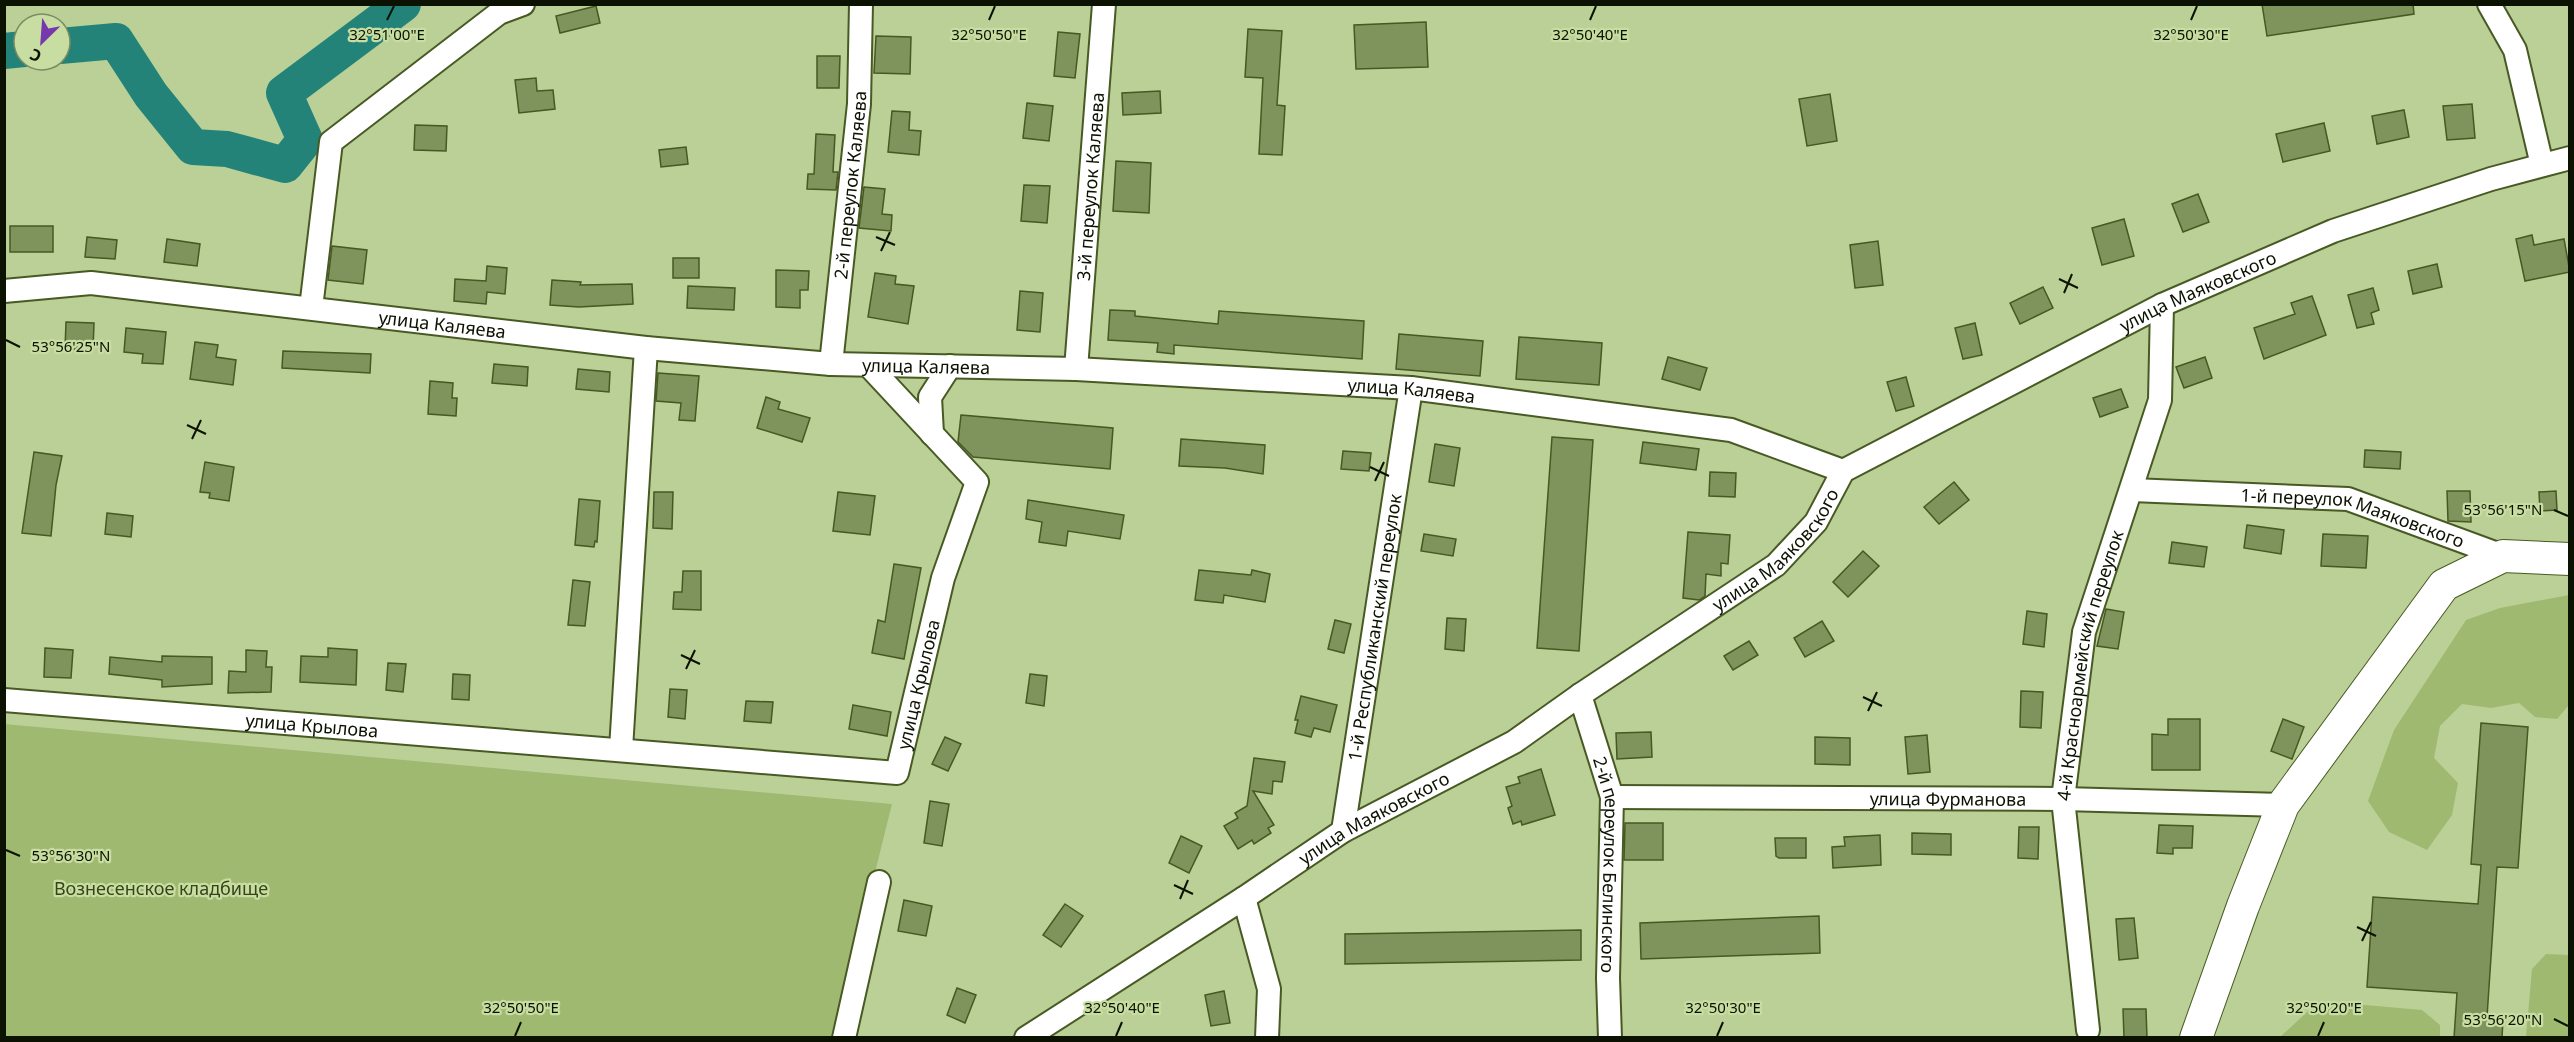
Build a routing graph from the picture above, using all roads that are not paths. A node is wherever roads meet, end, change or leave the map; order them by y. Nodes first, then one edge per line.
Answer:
1 (523, 4) edge
2 (861, 4) edge
3 (1104, 4) edge
4 (2489, 4) edge
5 (2570, 158) edge
6 (2542, 165) junction
7 (4, 291) edge
8 (2163, 306) junction
9 (311, 308) junction
10 (646, 348) junction
11 (831, 364) junction
12 (869, 366) junction
13 (950, 366) junction
14 (1076, 369) junction
15 (1411, 388) junction
16 (932, 434) junction
17 (1843, 471) junction
18 (2132, 490) junction
19 (2503, 556) junction
20 (2570, 559) edge
21 (1580, 695) junction
22 (4, 700) edge
23 (621, 749) junction
24 (1612, 797) junction
25 (2063, 799) junction
26 (2283, 805) junction
27 (1343, 831) junction
28 (879, 882) dead end
29 (1244, 898) junction
30 (2088, 1030) dead end
31 (844, 1038) edge
32 (1026, 1038) edge
33 (1267, 1038) edge
34 (1610, 1038) edge
35 (2196, 1038) edge

1 - 9 street
2 - 11 street, 2-й переулок Каляева
3 - 14 street, 3-й переулок Каляева
4 - 6 street
5 - 6 street, улица Маяковского
6 - 8 street, улица Маяковского
7 - 9 street, улица Каляева
8 - 17 street, улица Маяковского
8 - 18 street, 4-й Красноармейский переулок
9 - 10 street, улица Каляева
10 - 11 street, улица Каляева
10 - 23 street
11 - 12 street, улица Каляева
12 - 13 street, улица Каляева
12 - 16 street, улица Крылова
13 - 14 street, улица Каляева
13 - 16 street
14 - 15 street, улица Каляева
15 - 17 street, улица Каляева
15 - 27 street, 1-й Республиканский переулок
16 - 23 street, улица Крылова
17 - 21 street, улица Маяковского
18 - 19 street, 1-й переулок Маяковского
18 - 25 street, 4-й Красноармейский переулок
19 - 20 street, 1-й переулок Маяковского
19 - 26 street
21 - 24 street, 2-й переулок Белинского
21 - 27 street, улица Маяковского
22 - 23 street, улица Крылова
24 - 25 street, улица Фурманова
24 - 34 street, 2-й переулок Белинского
25 - 26 street, улица Фурманова
25 - 30 street, 4-й Красноармейский переулок
26 - 35 street
27 - 29 street, улица Маяковского
28 - 31 street
29 - 32 street, улица Маяковского
29 - 33 street

